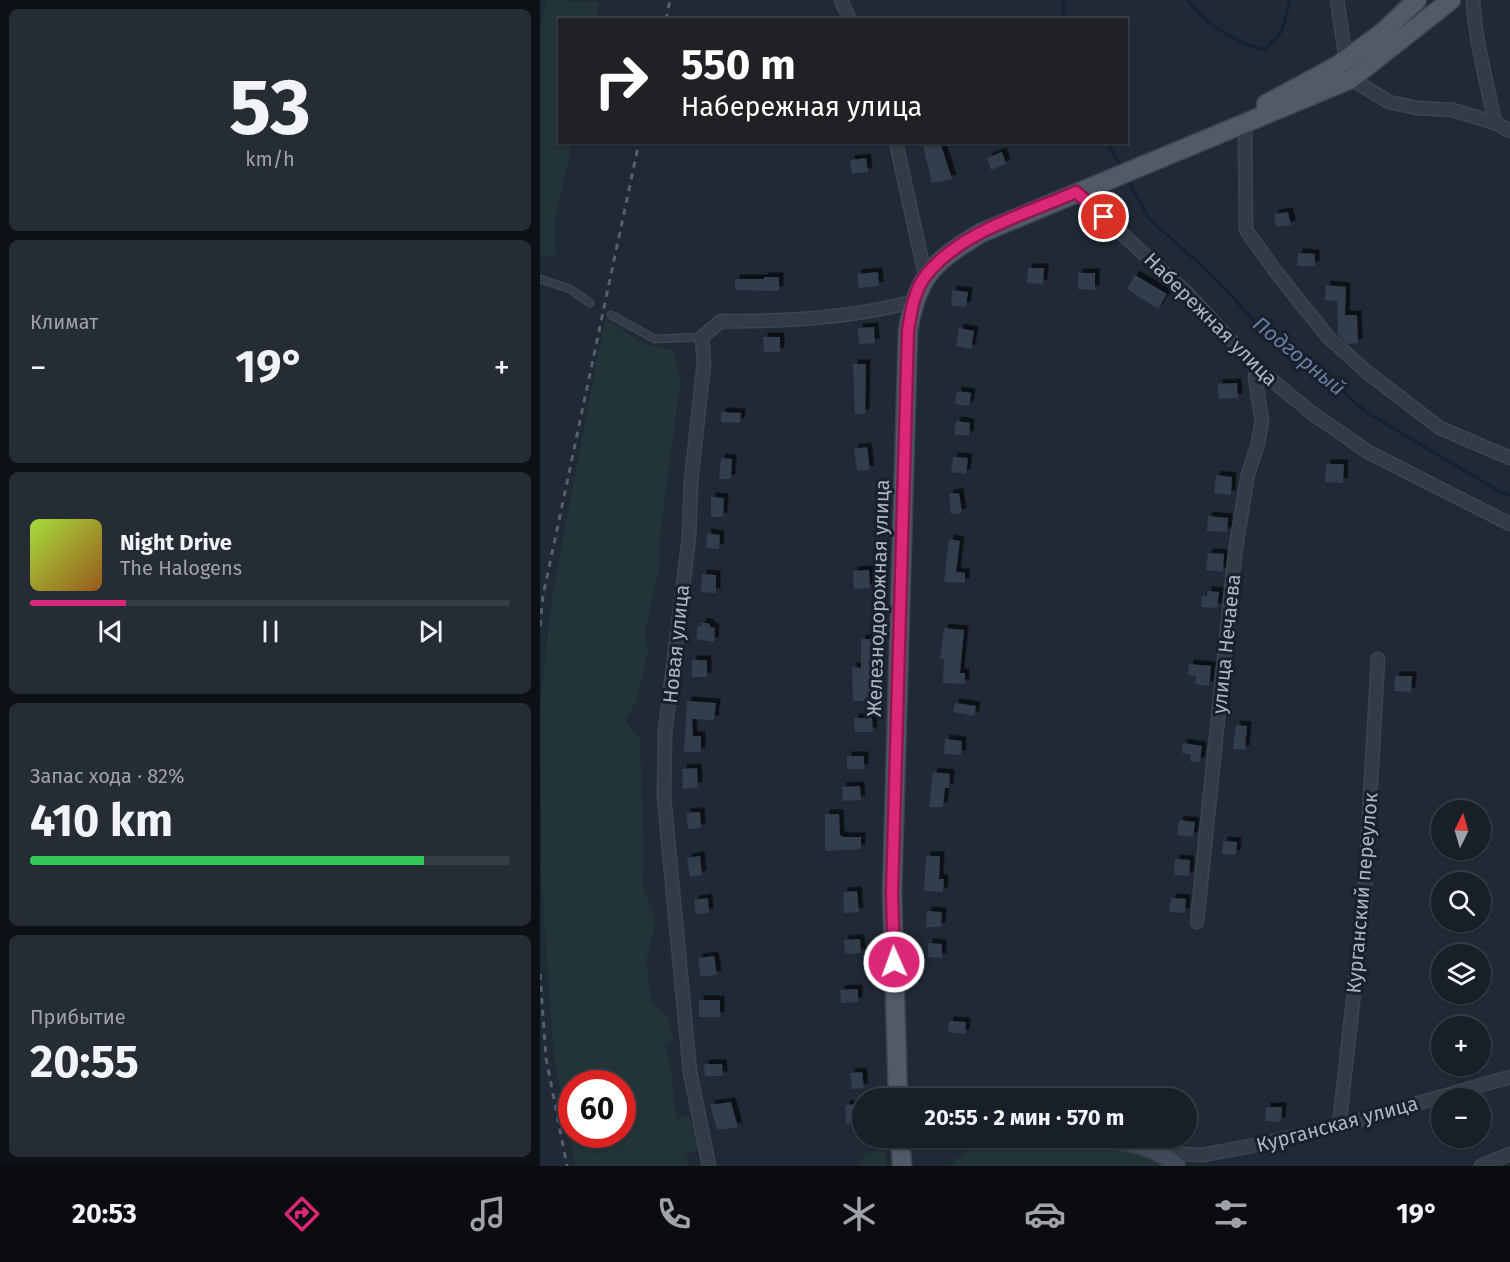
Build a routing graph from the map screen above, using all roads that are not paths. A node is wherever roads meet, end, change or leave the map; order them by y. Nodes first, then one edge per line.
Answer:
1 (841, 0) edge
2 (1337, 0) edge
3 (1417, 0) edge
4 (1451, 0) edge
5 (1473, 0) edge
6 (849, 18) edge
7 (1346, 59) junction
8 (1351, 80) junction
9 (1245, 123) junction
10 (1495, 123) junction
11 (1510, 130) edge
12 (896, 144) edge
13 (1160, 159) junction
14 (1076, 192) junction
15 (926, 275) junction
16 (540, 279) edge
17 (912, 302) junction
18 (590, 303) dead end
19 (611, 315) dead end
20 (702, 337) junction
21 (1259, 370) junction
22 (1510, 458) edge
23 (1510, 524) edge
24 (1378, 659) dead end
25 (1197, 922) dead end
26 (1510, 1077) edge
27 (898, 1088) edge
28 (1339, 1126) junction
29 (901, 1148) edge
30 (1147, 1148) edge
31 (1162, 1153) junction
32 (1510, 1154) edge
33 (709, 1166) edge
34 (902, 1166) edge
35 (1176, 1166) edge
36 (1481, 1166) edge

1 - 6 street
2 - 7 street
3 - 7 main road
4 - 8 main road
5 - 10 street
7 - 13 main road
8 - 9 main road
8 - 10 street
9 - 13 main road
9 - 22 street
10 - 11 street
12 - 15 street
13 - 14 main road, Железнодорожная улица
14 - 15 main road, Железнодорожная улица
14 - 21 street, Набережная улица
15 - 17 main road, Железнодорожная улица
16 - 18 lane
17 - 20 street
17 - 27 main road, Железнодорожная улица
19 - 20 lane
20 - 33 street, Новая улица
21 - 23 street, Набережная улица
21 - 25 street, улица Нечаева
24 - 28 street, Курганский переулок
26 - 28 street, Курганская улица
28 - 31 street, Курганская улица
29 - 34 main road
30 - 31 main road
31 - 35 main road
32 - 36 street

